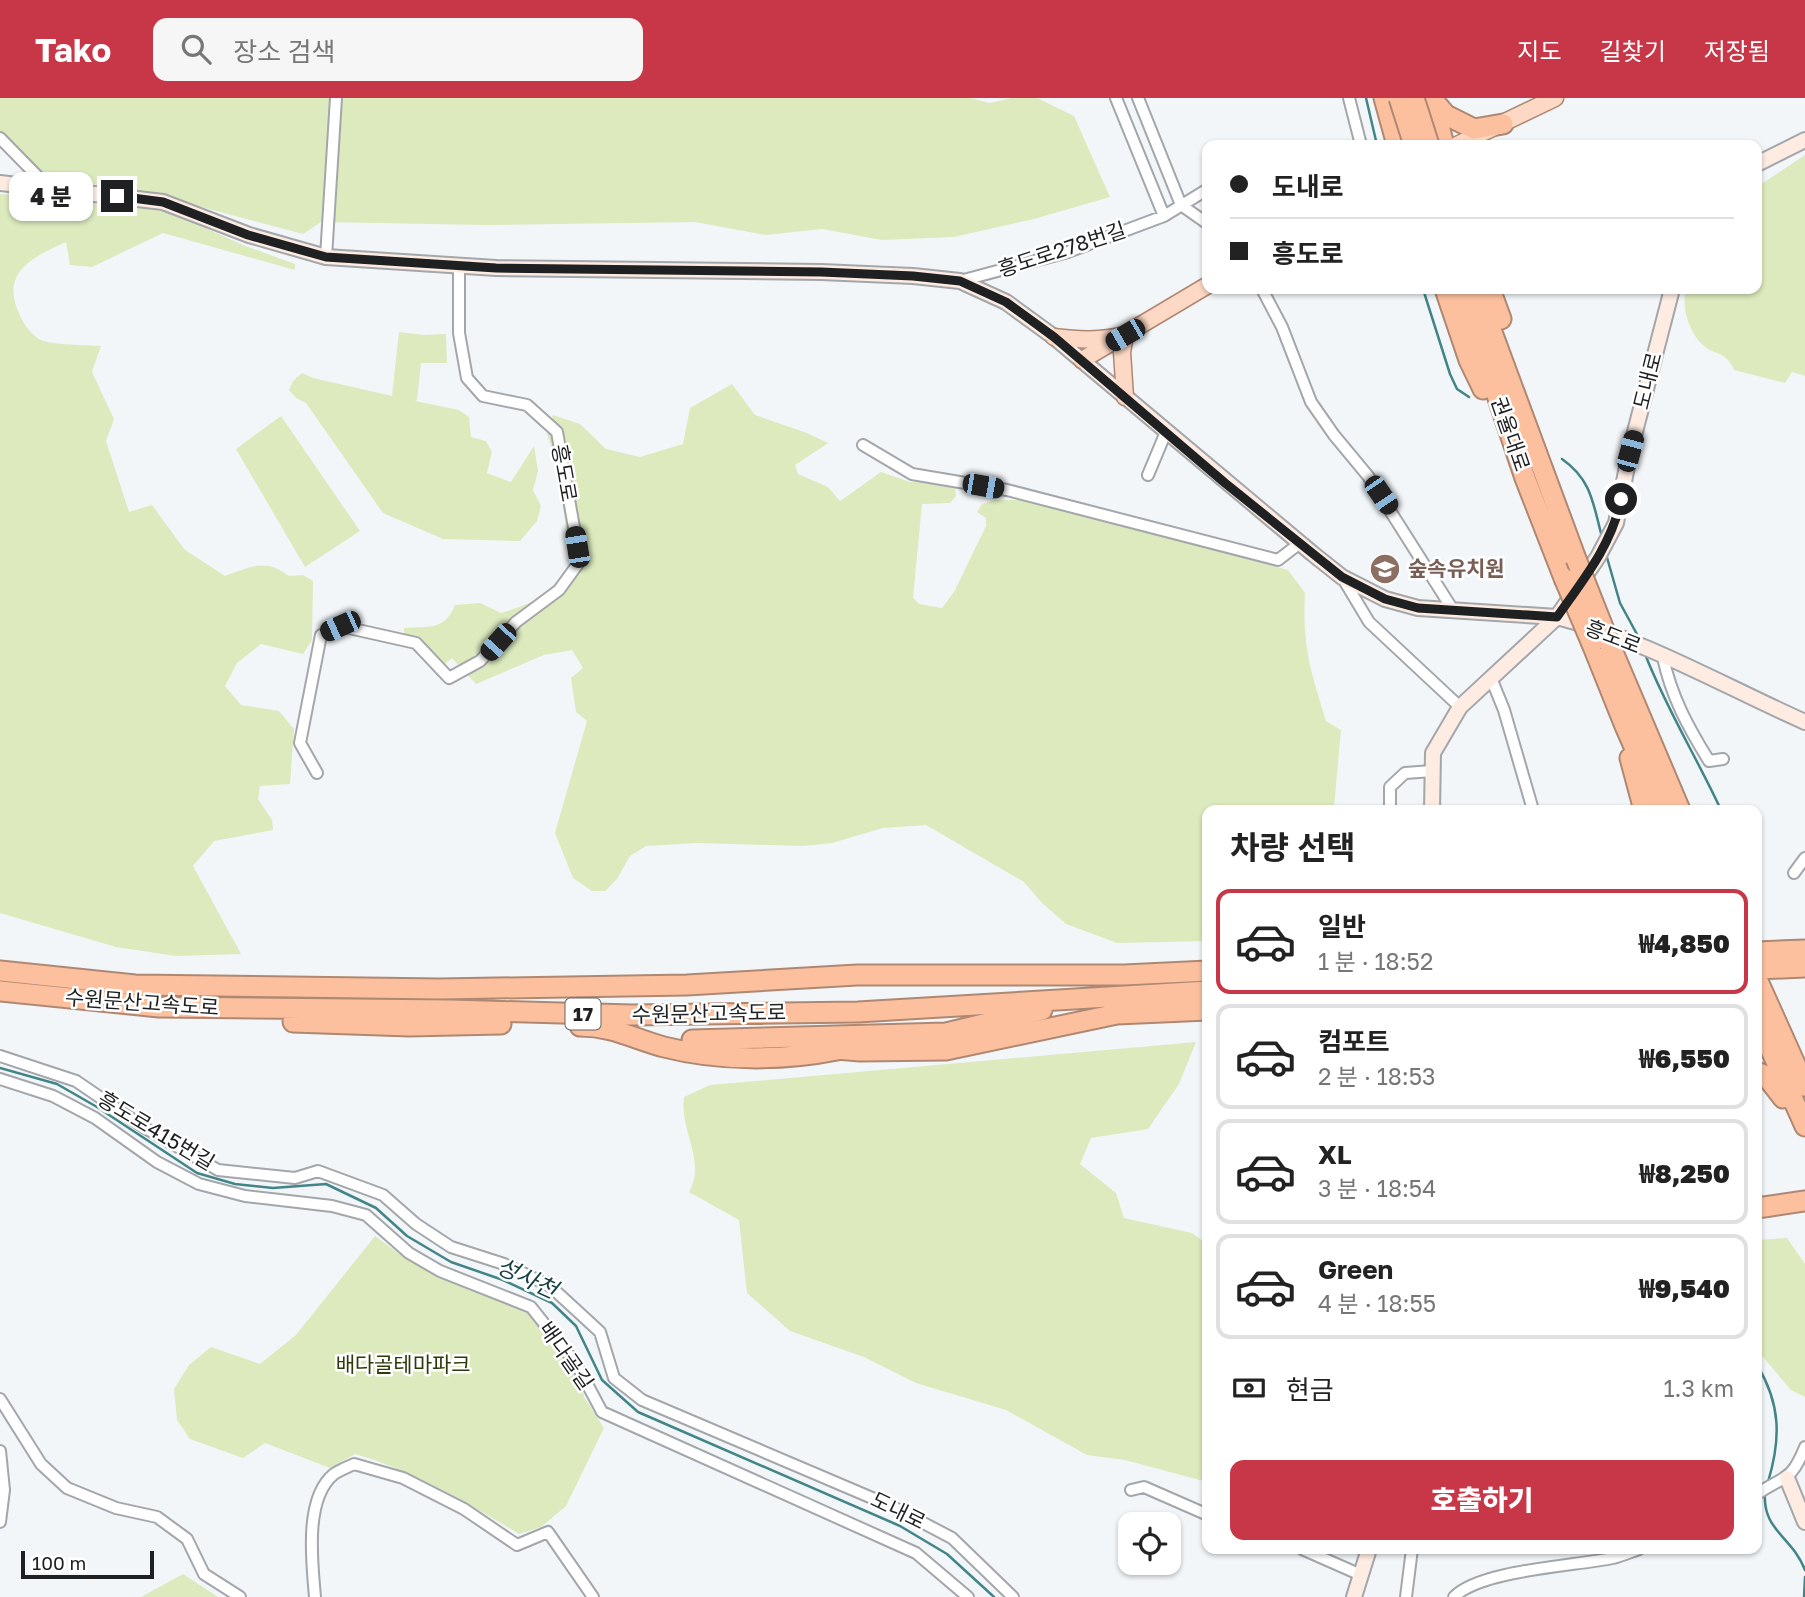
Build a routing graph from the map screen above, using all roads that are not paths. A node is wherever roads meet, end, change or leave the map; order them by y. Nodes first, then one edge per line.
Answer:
1 (336, 98) edge
2 (1116, 98) edge
3 (1138, 98) edge
4 (1349, 98) edge
5 (1384, 98) edge
6 (1399, 98) edge
7 (1414, 98) edge
8 (1432, 98) edge
9 (1555, 98) edge
10 (1390, 118) junction
11 (1503, 124) junction
12 (0, 138) edge
13 (1360, 140) edge
14 (1393, 140) edge
15 (1412, 140) edge
16 (1427, 140) edge
17 (1443, 140) edge
18 (1468, 140) edge
19 (1489, 140) edge
20 (1805, 140) edge
21 (1762, 162) edge
22 (0, 183) edge
23 (48, 187) junction
24 (1202, 193) edge
25 (1181, 205) junction
26 (1164, 216) junction
27 (1202, 220) edge
28 (326, 257) junction
29 (459, 266) junction
30 (960, 281) junction
31 (1202, 289) edge
32 (1265, 294) edge
33 (1447, 294) edge
34 (1463, 294) edge
35 (1478, 294) edge
36 (1492, 294) edge
37 (1671, 294) edge
38 (1125, 335) junction
39 (1054, 337) junction
40 (1082, 360) junction
41 (1125, 397) junction
42 (1166, 432) junction
43 (863, 445) dead end
44 (1148, 475) dead end
45 (1545, 503) junction
46 (1300, 543) junction
47 (1342, 577) junction
48 (1453, 610) junction
49 (1557, 617) junction
50 (1601, 644) junction
51 (1661, 656) junction
52 (1491, 678) junction
53 (1460, 708) junction
54 (1805, 722) edge
55 (1625, 726) junction
56 (1723, 759) dead end
57 (1433, 771) junction
58 (317, 773) dead end
59 (1390, 805) edge
60 (1432, 805) edge
61 (1532, 805) edge
62 (1642, 805) edge
63 (1660, 805) edge
64 (1678, 805) edge
65 (1805, 858) edge
66 (1794, 873) dead end
67 (1805, 950) edge
68 (1762, 952) edge
69 (1805, 967) edge
70 (1762, 969) edge
71 (0, 971) edge
72 (1202, 971) edge
73 (1805, 978) edge
74 (1762, 979) edge
75 (0, 991) edge
76 (1202, 991) edge
77 (1107, 998) junction
78 (1202, 1010) edge
79 (305, 1016) junction
80 (1763, 1019) edge
81 (1782, 1030) junction
82 (837, 1050) junction
83 (0, 1056) edge
84 (1805, 1057) edge
85 (1762, 1074) edge
86 (0, 1079) edge
87 (1805, 1086) edge
88 (1805, 1126) edge
89 (1805, 1134) edge
90 (318, 1171) joint
91 (1805, 1201) edge
92 (1762, 1207) edge
93 (1805, 1214) edge
94 (1762, 1218) edge
95 (0, 1399) edge
96 (1805, 1447) edge
97 (0, 1451) edge
98 (1787, 1478) junction
99 (1131, 1490) dead end
100 (1762, 1490) edge
101 (1202, 1512) edge
102 (0, 1522) edge
103 (1805, 1522) edge
104 (1313, 1554) edge
105 (1366, 1554) edge
106 (1411, 1554) edge
107 (1626, 1554) edge
108 (1360, 1575) junction
109 (240, 1597) edge
110 (315, 1597) edge
111 (593, 1597) edge
112 (968, 1597) edge
113 (1013, 1597) edge
114 (1354, 1597) edge
115 (1406, 1597) edge
116 (1454, 1597) edge

1 - 28 street
2 - 26 street
3 - 25 street
4 - 13 street
5 - 10 highway
6 - 15 highway, bridge
7 - 16 highway, bridge
8 - 10 highway
8 - 11 highway
8 - 17 highway
9 - 11 main road
10 - 14 highway
11 - 18 main road
11 - 19 highway
12 - 23 street
20 - 21 street
22 - 23 street, 흥도로
23 - 28 street, 흥도로
24 - 25 street, 흥도로278번길
25 - 26 street, 흥도로278번길
25 - 27 street
26 - 30 street, 흥도로278번길
28 - 29 street, 흥도로
29 - 30 street, 흥도로
29 - 58 street, 흥도로
30 - 39 street, 흥도로
31 - 38 main road
32 - 48 street
33 - 45 highway
34 - 45 highway, 권율대로
35 - 45 highway, 권율대로
36 - 45 highway
37 - 49 street, 도내로
38 - 39 main road
38 - 40 main road
38 - 41 main road
39 - 40 street, 흥도로
40 - 41 street, 흥도로
41 - 42 street, 흥도로
42 - 44 street
42 - 46 street, 흥도로
43 - 46 street
45 - 50 highway, 권율대로, bridge
45 - 50 highway, 권율대로, bridge
46 - 47 street, 흥도로
47 - 48 street, 흥도로
47 - 53 street
48 - 49 street, 흥도로
49 - 51 street, 흥도로
49 - 52 street, 도내로
50 - 55 highway
50 - 64 highway
51 - 54 street, 흥도로
51 - 56 street
52 - 53 street, 도내로
52 - 61 street
53 - 57 street, 도내로
55 - 62 highway
55 - 63 highway
57 - 59 street
57 - 60 street, 도내로
65 - 66 street
67 - 68 highway
69 - 70 highway
71 - 72 highway, 수원문산고속도로 / 17
73 - 74 highway
75 - 79 highway, 수원문산고속도로 / 17
76 - 77 highway, 수원문산고속도로 / 17
77 - 79 highway, 수원문산고속도로 / 17
77 - 82 highway
78 - 82 highway
79 - 82 highway
80 - 81 highway
80 - 88 highway
81 - 84 highway
81 - 87 highway
83 - 90 street, 흥도로415번길
85 - 89 highway
86 - 112 street, 배다골길
90 - 113 street, 도내로
91 - 92 highway
93 - 94 highway
95 - 109 street
96 - 98 street
97 - 102 street
98 - 100 street
98 - 103 street
99 - 101 street
104 - 108 street
105 - 108 street
106 - 115 street
107 - 116 street
108 - 114 street
110 - 111 street

